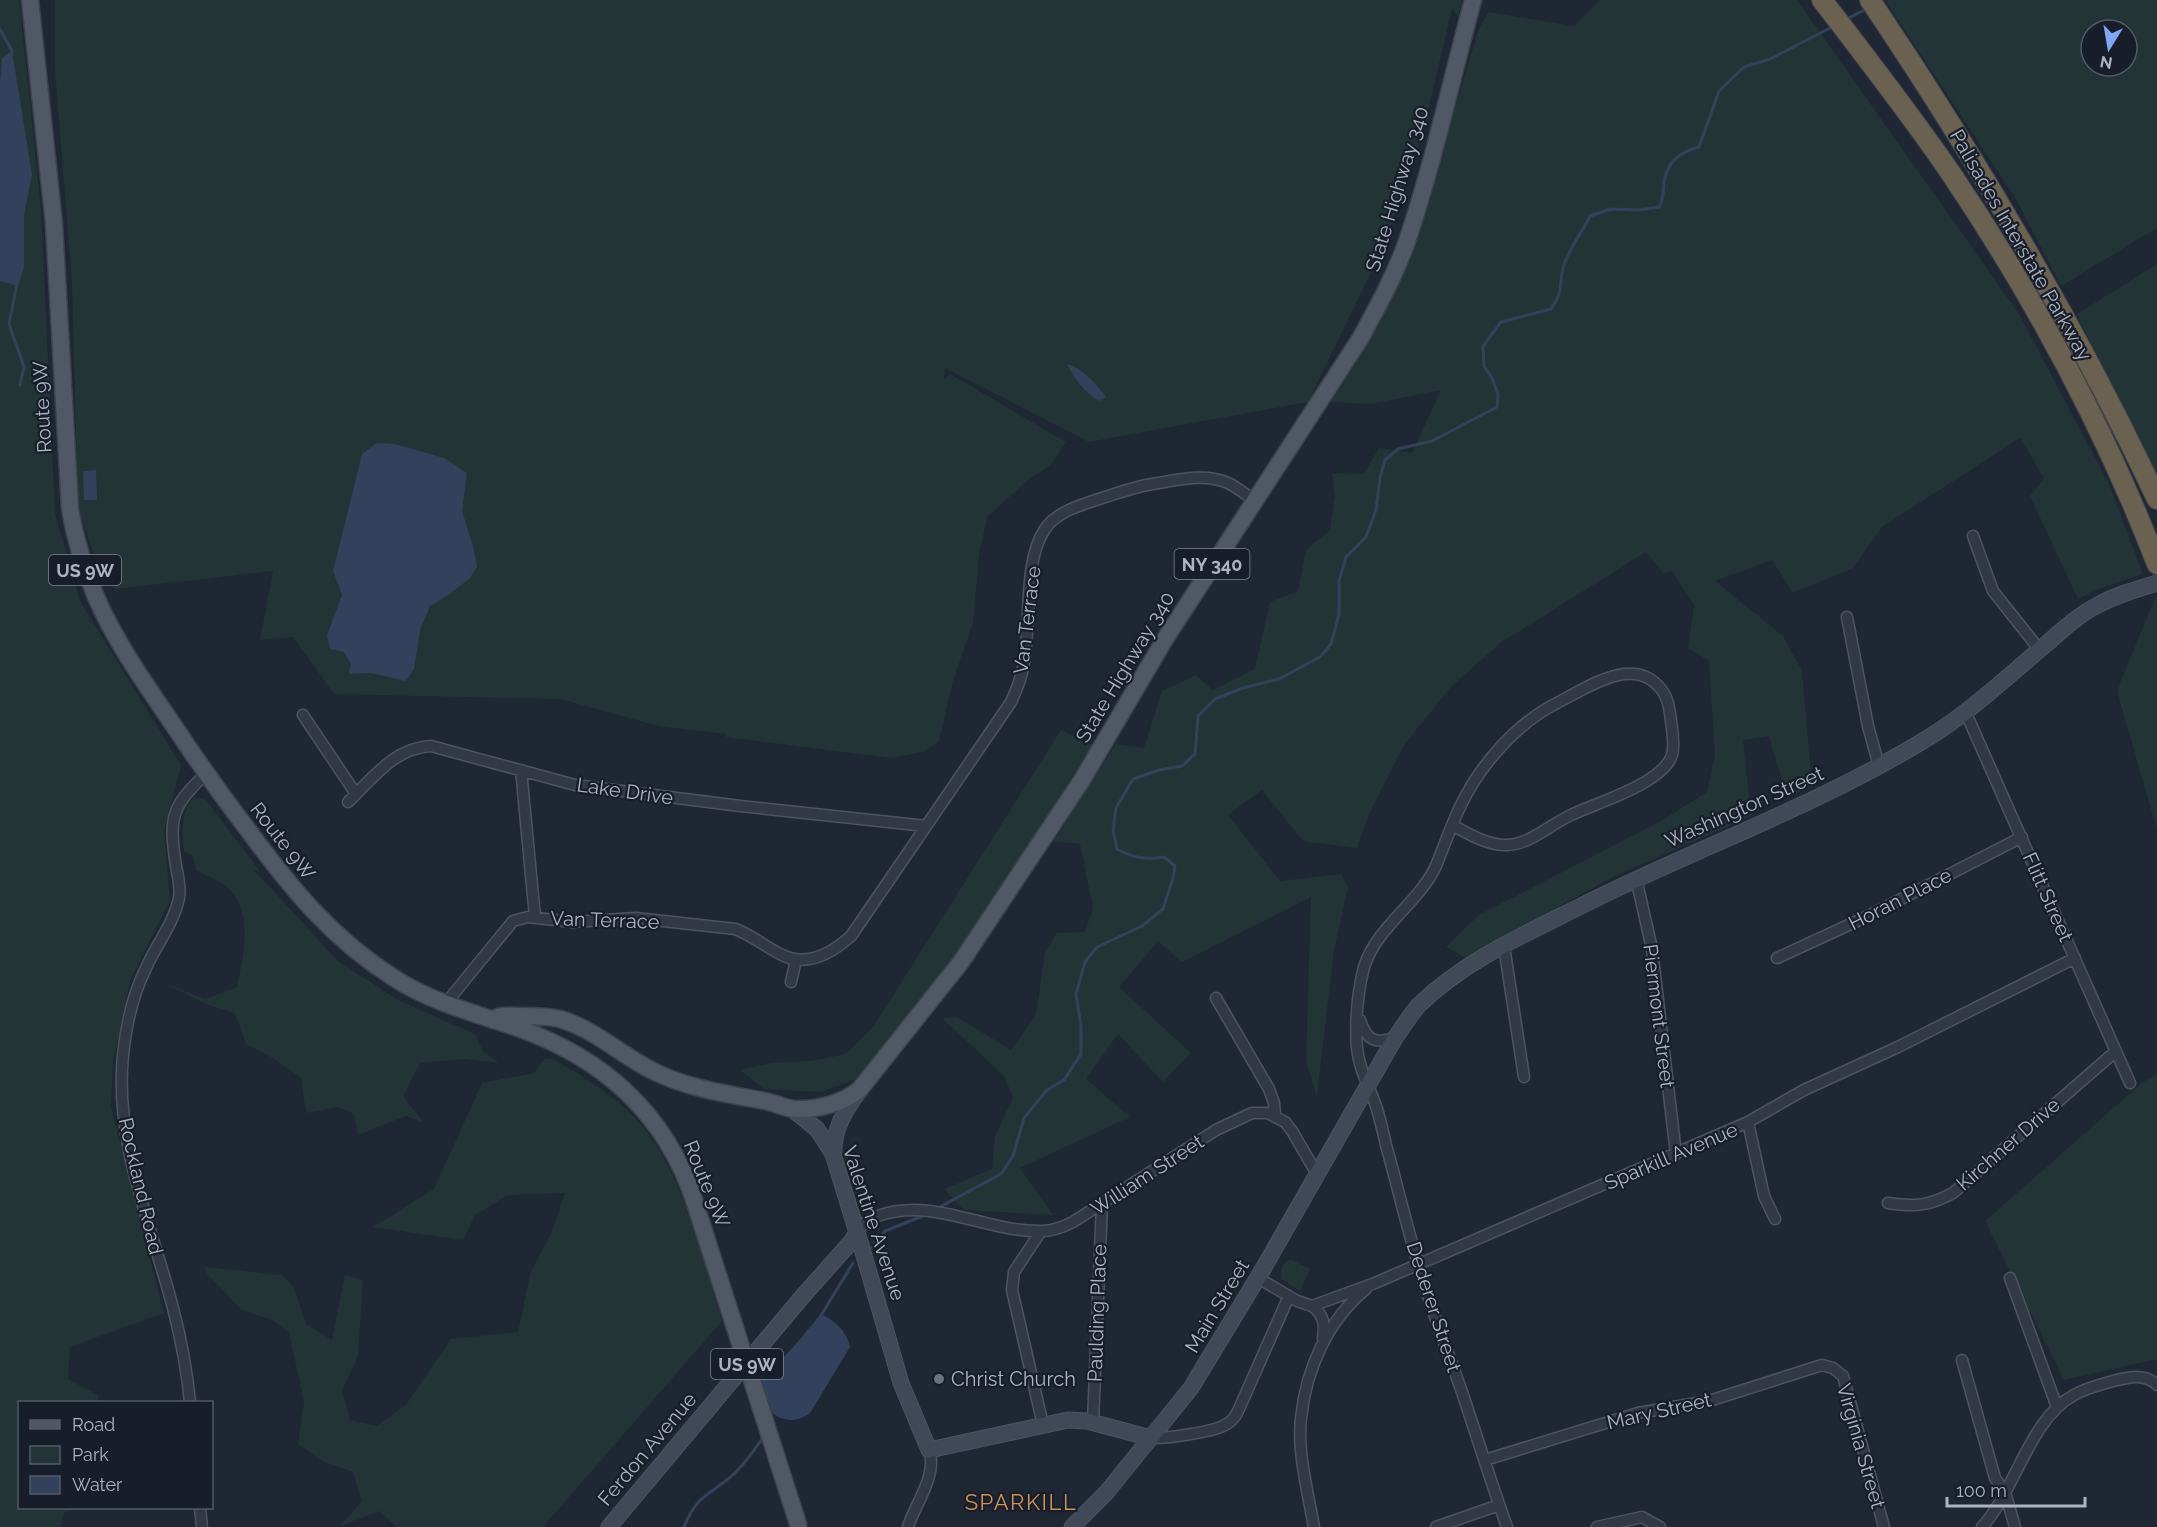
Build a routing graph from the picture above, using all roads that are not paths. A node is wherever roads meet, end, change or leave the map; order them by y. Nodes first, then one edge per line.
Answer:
1 (30, 0) edge
2 (1473, 0) edge
3 (1822, 0) edge
4 (1870, 0) edge
5 (2157, 499) edge
6 (1255, 501) junction
7 (1973, 536) dead end
8 (2157, 564) edge
9 (2157, 583) edge
10 (1847, 617) dead end
11 (2039, 649) junction
12 (1965, 711) junction
13 (303, 715) dead end
14 (1879, 766) junction
15 (521, 770) junction
16 (206, 774) junction
17 (1452, 825) junction
18 (926, 826) junction
19 (2022, 837) junction
20 (1636, 878) junction
21 (535, 917) junction
22 (1504, 946) junction
23 (1777, 958) dead end
24 (2075, 958) junction
25 (796, 960) junction
26 (791, 982) dead end
27 (1215, 998) dead end
28 (446, 1003) junction
29 (1358, 1014) junction
30 (493, 1020) junction
31 (1395, 1038) junction
32 (2116, 1051) junction
33 (1524, 1077) dead end
34 (2130, 1083) dead end
35 (1368, 1085) junction
36 (863, 1086) junction
37 (792, 1109) junction
38 (1275, 1115) junction
39 (1748, 1122) junction
40 (1676, 1154) junction
41 (836, 1164) junction
42 (1317, 1174) junction
43 (1102, 1203) junction
44 (1888, 1203) dead end
45 (1775, 1219) dead end
46 (1041, 1231) junction
47 (857, 1232) junction
48 (1418, 1265) junction
49 (1258, 1278) junction
50 (2010, 1278) dead end
51 (1375, 1283) junction
52 (1289, 1296) junction
53 (1312, 1306) junction
54 (1322, 1344) junction
55 (1962, 1360) dead end
56 (1833, 1368) joint
57 (2157, 1385) edge
58 (189, 1401) edge
59 (2057, 1407) junction
60 (1093, 1422) junction
61 (1043, 1425) junction
62 (1151, 1438) junction
63 (929, 1450) junction
64 (1485, 1460) junction
65 (2005, 1492) junction
66 (1499, 1505) junction
67 (200, 1509) edge
68 (1656, 1526) edge
69 (202, 1527) edge
70 (609, 1527) edge
71 (799, 1527) edge
72 (908, 1527) edge
73 (1072, 1527) edge
74 (1314, 1527) edge
75 (1436, 1527) edge
76 (1507, 1527) edge
77 (1598, 1527) edge
78 (1884, 1527) edge
79 (1982, 1527) edge
80 (2015, 1527) edge

1 - 16 main road, Route 9W / US 9W
2 - 6 main road, State Highway 340 / NY 340
3 - 8 highway, Palisades Interstate Parkway
4 - 5 highway, Palisades Interstate Parkway
6 - 18 street, Van Terrace
6 - 36 main road, State Highway 340 / NY 340
7 - 11 street
9 - 11 main road, Washington Street
10 - 14 street
11 - 12 main road, Washington Street
12 - 14 main road, Washington Street
12 - 19 street, Flitt Street
13 - 15 street, Lake Drive
14 - 20 main road, Washington Street
15 - 18 street, Lake Drive
15 - 21 street
16 - 28 main road, Route 9W / US 9W
16 - 58 street, Rockland Road
17 - 17 street, Dederer Street
17 - 29 street, Dederer Street
18 - 25 street, Van Terrace
19 - 23 street, Horan Place
19 - 24 street, Flitt Street
20 - 22 main road, Washington Street
20 - 40 street, Piermont Street
21 - 25 street, Van Terrace
21 - 28 street, Van Terrace
22 - 31 main road, Washington Street
22 - 33 street
24 - 32 street, Flitt Street
24 - 39 street, Sparkill Avenue
25 - 26 street
27 - 38 street
28 - 30 main road, Route 9W / US 9W
29 - 31 street
29 - 35 street, Dederer Street
30 - 37 main road, Valentine Avenue
30 - 71 main road, Route 9W / US 9W, bridge
31 - 35 main road, Washington Street
32 - 34 street, Flitt Street
32 - 44 street, Kirchner Drive
35 - 42 main road, Main Street
35 - 48 street, Dederer Street
36 - 37 main road
36 - 41 main road, State Highway 340 / NY 340
37 - 41 main road, Valentine Avenue
38 - 42 street
38 - 43 street, William Street
39 - 40 street, Sparkill Avenue
39 - 45 street
40 - 48 street, Sparkill Avenue
41 - 47 main road, Valentine Avenue / NY 340
42 - 49 main road, Main Street
43 - 46 street, William Street
43 - 60 street, Paulding Place
46 - 47 street, William Street
46 - 61 street
47 - 63 main road, Valentine Avenue / NY 340
47 - 70 main road, Ferdon Avenue
48 - 51 street, Sparkill Avenue
48 - 64 street, Dederer Street
49 - 52 street
49 - 62 main road, Main Street
50 - 59 street
51 - 53 street, Sparkill Avenue
51 - 54 street
52 - 53 street
52 - 62 street
53 - 54 street
54 - 74 street
55 - 65 street
56 - 64 street, Mary Street
56 - 78 street, Virginia Street
57 - 59 street
59 - 65 street
60 - 61 main road
60 - 62 main road
61 - 63 main road
62 - 73 main road, Main Street
63 - 72 street, Valentine Avenue
64 - 66 street, Dederer Street
65 - 79 street
65 - 80 street
66 - 75 street
66 - 76 street, Dederer Street
67 - 69 street
68 - 77 street

